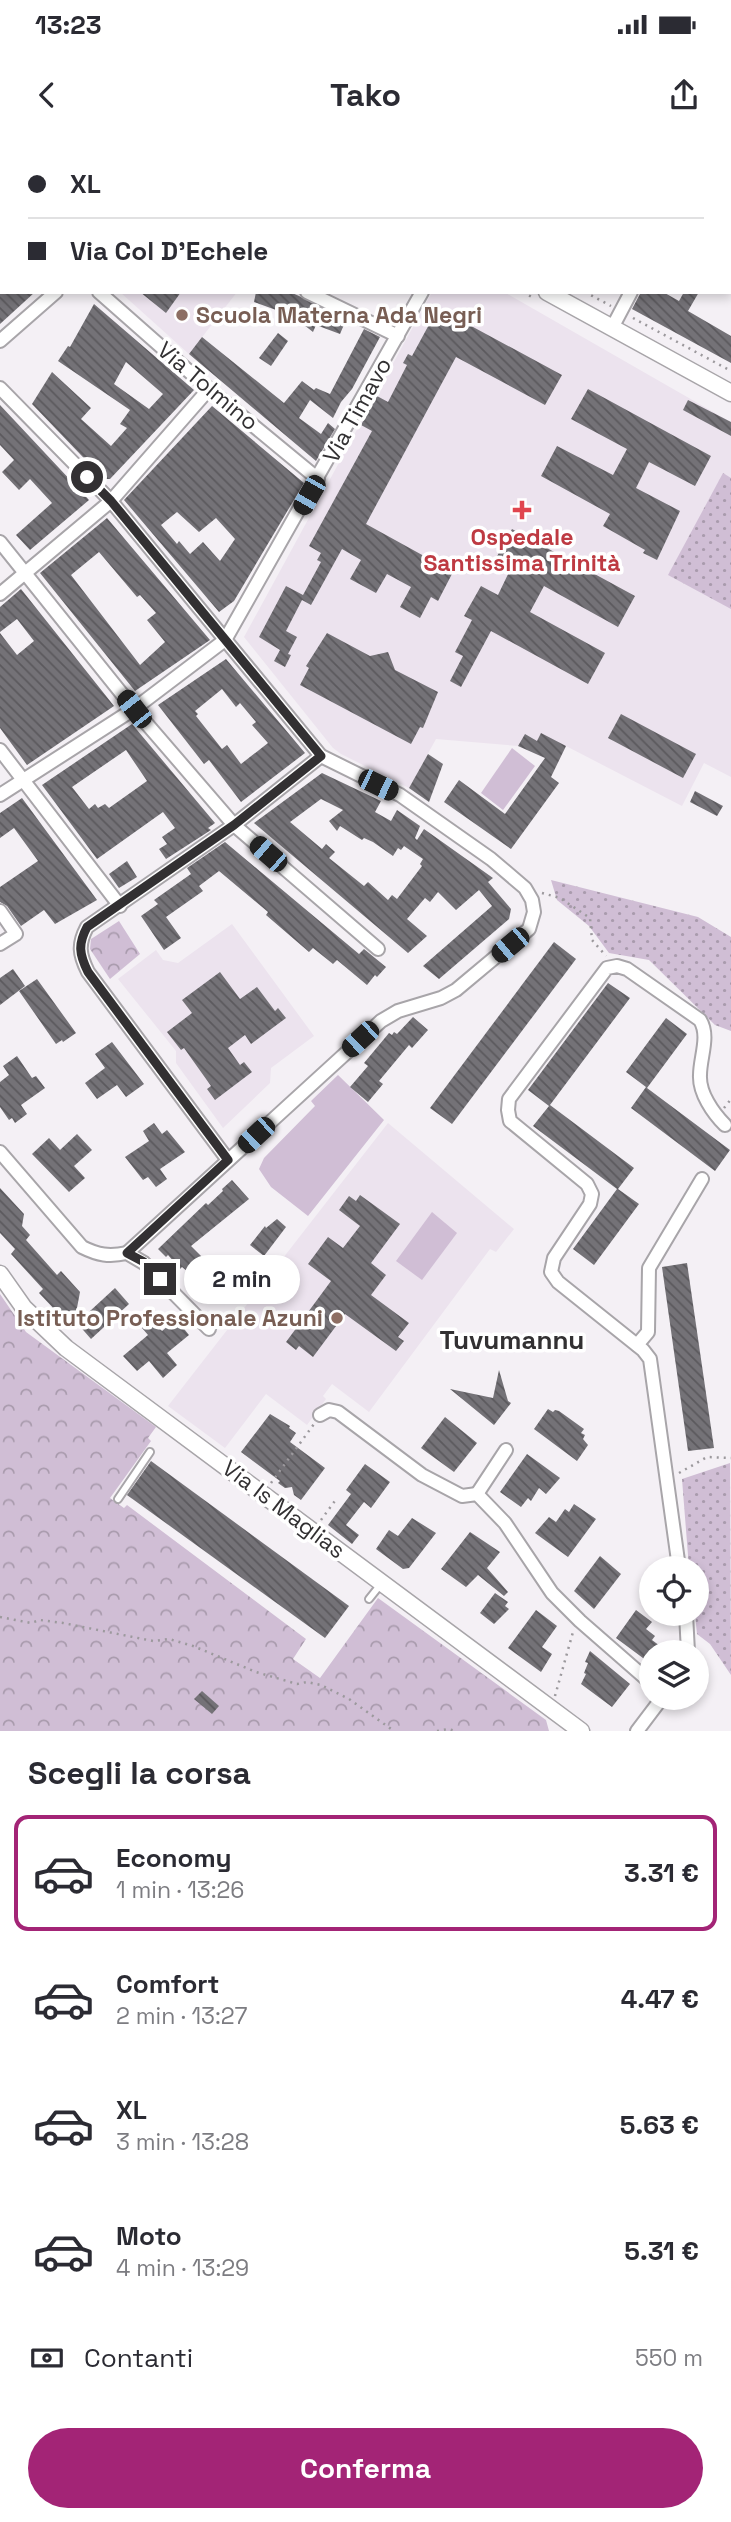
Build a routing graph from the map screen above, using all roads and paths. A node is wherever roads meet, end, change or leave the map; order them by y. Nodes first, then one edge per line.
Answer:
1 (54, 294) edge
2 (101, 294) edge
3 (311, 294) edge
4 (421, 294) edge
5 (551, 294) edge
6 (589, 294) edge
7 (630, 294) edge
8 (621, 311) junction
9 (612, 328) junction
10 (398, 336) junction
11 (0, 341) edge
12 (731, 371) edge
13 (0, 388) edge
14 (209, 389) junction
15 (731, 393) edge
16 (318, 479) junction
17 (111, 501) junction
18 (0, 542) edge
19 (26, 572) junction
20 (0, 594) edge
21 (225, 640) junction
22 (134, 709) junction
23 (0, 750) edge
24 (321, 756) junction
25 (23, 781) junction
26 (0, 795) edge
27 (234, 825) junction
28 (560, 898) dead end
29 (120, 906) junction
30 (0, 911) edge
31 (0, 944) edge
32 (378, 949) dead end
33 (617, 966) junction
34 (725, 1125) dead end
35 (0, 1152) edge
36 (228, 1160) junction
37 (11, 1167) junction
38 (0, 1174) edge
39 (702, 1180) dead end
40 (127, 1253) junction
41 (0, 1275) edge
42 (209, 1329) dead end
43 (637, 1345) junction
44 (320, 1415) joint
45 (506, 1450) dead end
46 (150, 1452) dead end
47 (731, 1458) edge
48 (668, 1485) junction
49 (263, 1493) junction
50 (477, 1494) junction
51 (337, 1498) dead end
52 (118, 1499) dead end
53 (313, 1531) junction
54 (677, 1556) edge
55 (382, 1583) junction
56 (369, 1599) dead end
57 (0, 1617) edge
58 (577, 1618) junction
59 (639, 1673) edge
60 (551, 1709) junction
61 (653, 1710) edge
62 (394, 1731) edge
63 (437, 1731) edge
64 (455, 1731) edge
65 (581, 1731) edge
66 (637, 1731) edge

1 - 11 street
2 - 14 street, Via Tolmino
3 - 10 street
4 - 10 street, Via Timavo
5 - 9 street
6 - 8 path
7 - 8 street
8 - 9 street
8 - 12 path
9 - 15 street
10 - 16 street, Via Timavo
13 - 17 street
14 - 16 street, Via Tolmino
14 - 17 street
16 - 21 street, Via Timavo
17 - 19 street
17 - 21 street
18 - 19 street
19 - 20 street
19 - 22 street
21 - 22 street, Via Timavo
21 - 24 street
22 - 25 street, Via Timavo
22 - 27 street
23 - 25 street
24 - 27 street
24 - 36 street
25 - 26 street, Via Timavo
25 - 29 street
27 - 29 street
27 - 32 street
28 - 33 path
29 - 36 street
30 - 31 street
33 - 34 street
33 - 43 street
35 - 37 street
36 - 40 street
37 - 38 street
37 - 40 street
39 - 43 street
40 - 42 street
41 - 49 street, Via Is Maglias
43 - 48 street
44 - 49 path
44 - 50 street
45 - 50 street
46 - 52 lane
47 - 48 path
48 - 54 street
49 - 53 street, Via Is Maglias
50 - 58 street
51 - 53 path
53 - 55 street, Via Is Maglias
55 - 56 lane
55 - 60 street, Via Is Maglias
57 - 62 path
58 - 59 street
58 - 60 path
60 - 65 street, Via Is Maglias
61 - 66 street
63 - 64 path

